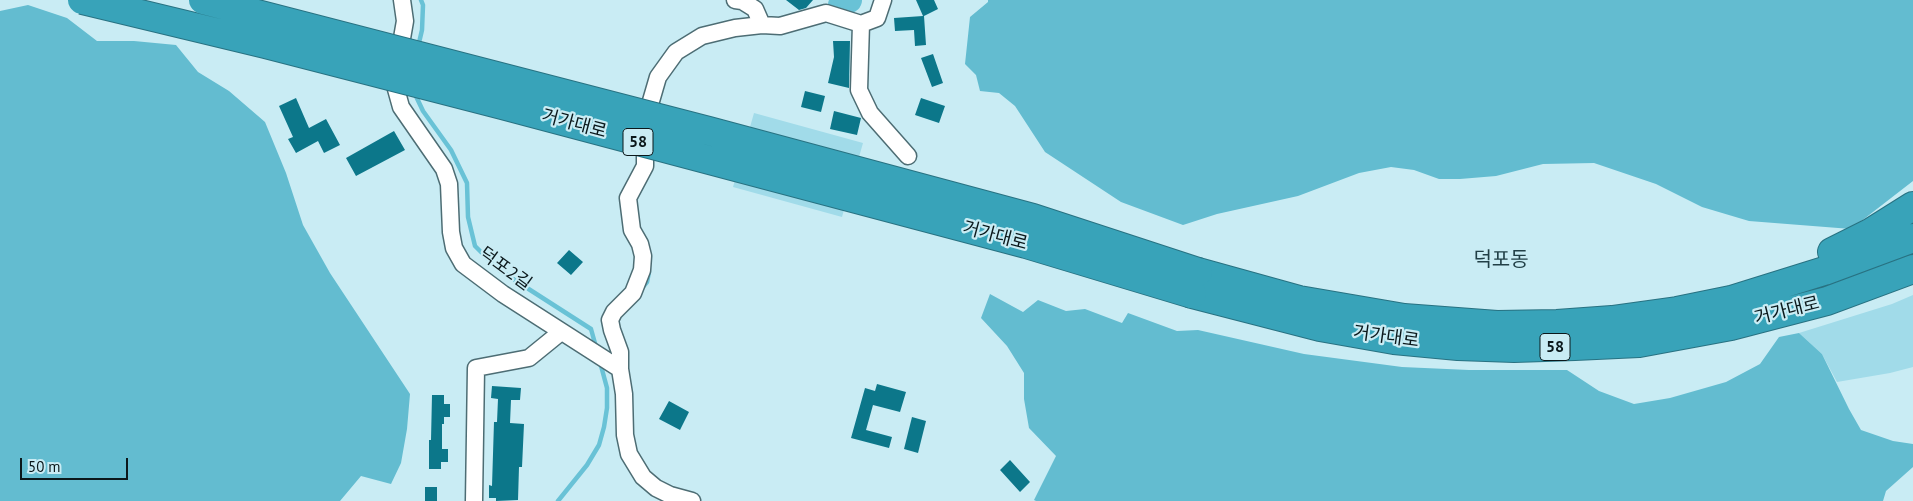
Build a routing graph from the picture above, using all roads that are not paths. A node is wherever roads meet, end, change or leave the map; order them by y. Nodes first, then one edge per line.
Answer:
1 (82, 0) edge
2 (203, 0) edge
3 (402, 0) edge
4 (735, 0) edge
5 (883, 0) edge
6 (861, 24) junction
7 (762, 25) junction
8 (908, 156) dead end
9 (1913, 206) edge
10 (1913, 238) edge
11 (1913, 269) edge
12 (1913, 280) edge
13 (1195, 283) junction
14 (1827, 301) junction
15 (1612, 320) junction
16 (561, 332) junction
17 (620, 369) junction
18 (474, 501) edge
19 (692, 501) edge

1 - 13 highway, 거가대로 / 58, bridge
2 - 13 highway, 거가대로 / 58, bridge
3 - 16 street, 덕포2길
4 - 7 street
5 - 6 street
6 - 7 street
6 - 8 street
7 - 17 street
9 - 15 highway
10 - 15 highway, 거가대로 / 58
11 - 14 highway, 거가대로 / 58
12 - 14 highway
13 - 14 highway, 거가대로 / 58
13 - 15 highway, 거가대로 / 58
16 - 17 street, 덕포2길
16 - 18 street
17 - 19 street

